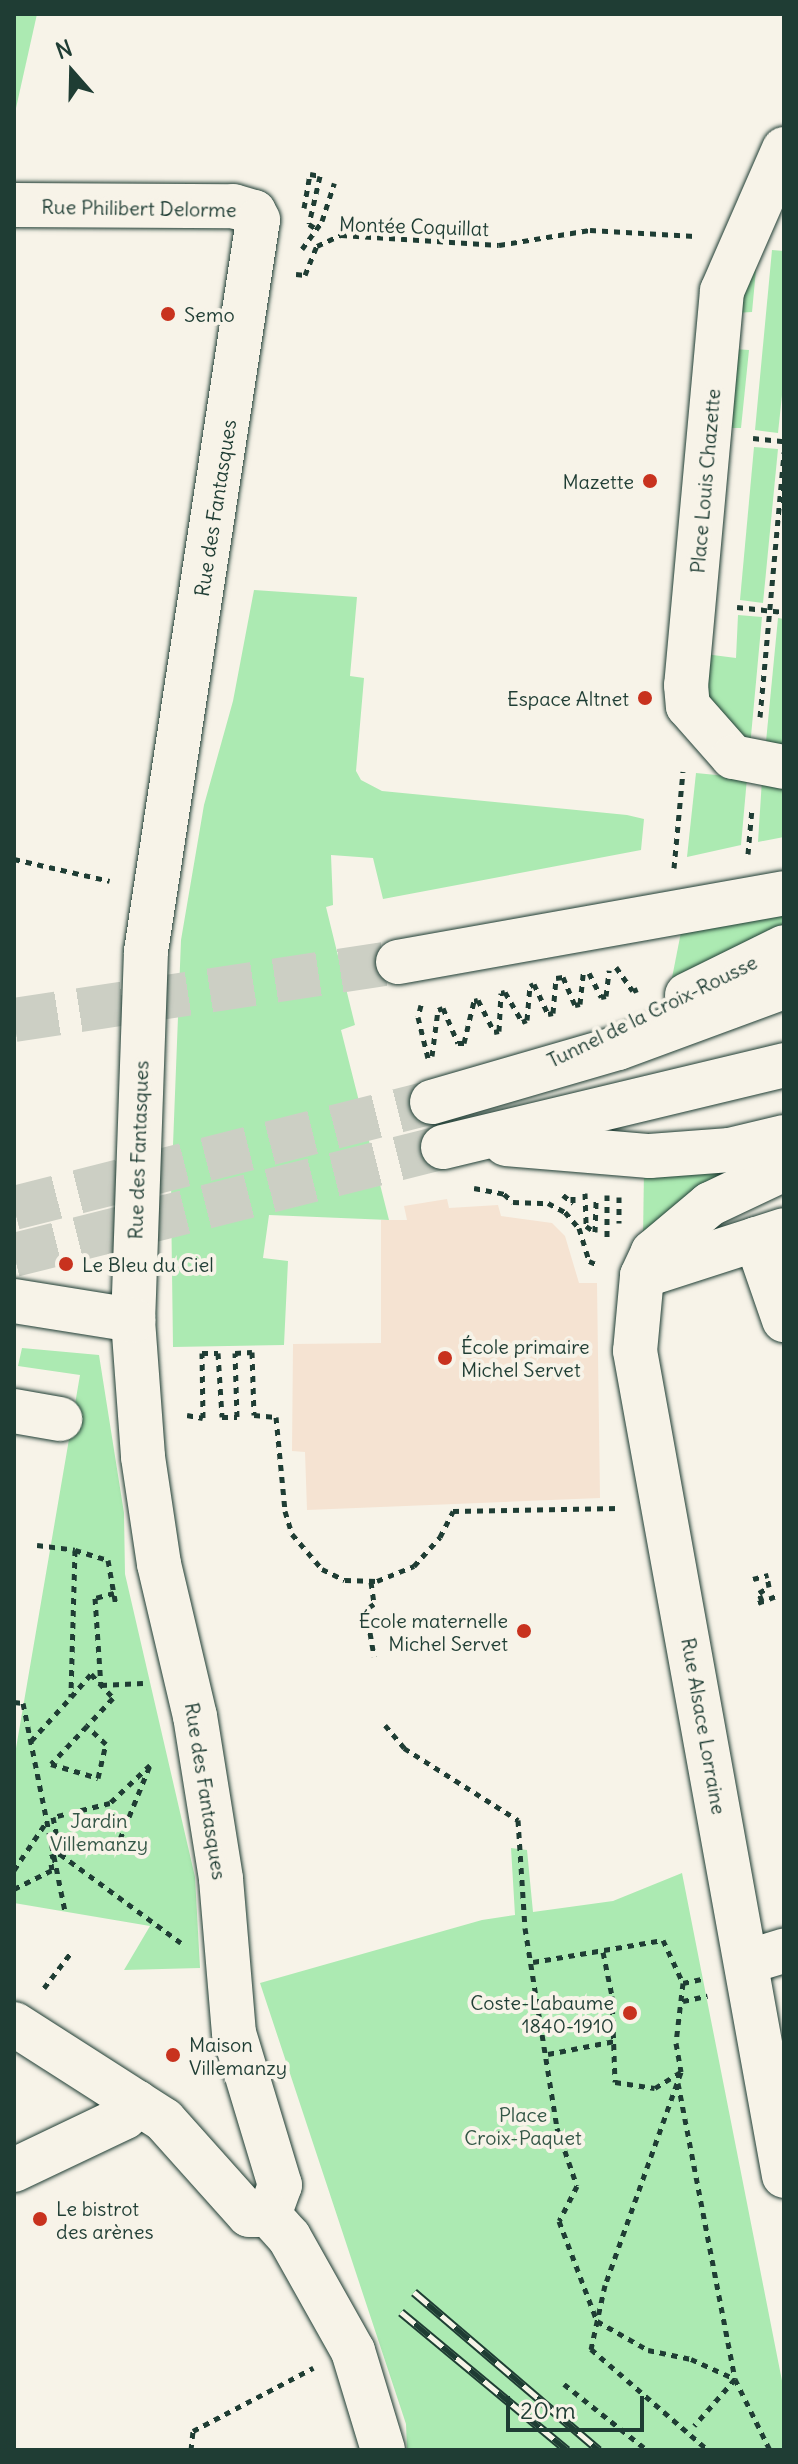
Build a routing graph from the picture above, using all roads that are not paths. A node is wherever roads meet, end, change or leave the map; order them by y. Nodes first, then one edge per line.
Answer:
1 (784, 149) edge
2 (14, 205) edge
3 (279, 224) joint
4 (771, 751) edge
5 (784, 893) edge
6 (784, 947) edge
7 (398, 962) tunnel mouth
8 (784, 987) edge
9 (784, 1065) edge
10 (519, 1076) junction
11 (432, 1085) tunnel mouth
12 (784, 1137) edge
13 (784, 1169) edge
14 (770, 1234) edge
15 (622, 1271) junction
16 (25, 1303) edge
17 (133, 1320) junction
18 (784, 1320) edge
19 (14, 1411) edge
20 (60, 1419) dead end
21 (765, 1957) edge
22 (14, 2024) edge
23 (137, 2102) junction
24 (14, 2170) edge
25 (784, 2176) edge
26 (269, 2215) junction
27 (383, 2450) edge

1 - 4 street, Place Louis Chazette
2 - 3 street, Rue Philibert Delorme
3 - 17 street, Rue des Fantasques
5 - 7 street
6 - 10 street, Tunnel de la Croix-Rousse
8 - 10 street, Tunnel de la Croix-Rousse
9 - 12 street
10 - 11 street, Tunnel de la Croix-Rousse
13 - 15 street
14 - 15 street
14 - 18 street
15 - 21 street, Rue Alsace Lorraine
16 - 17 street
17 - 26 street, Rue des Fantasques
19 - 20 street
21 - 25 street, Rue Alsace Lorraine
22 - 23 street
23 - 24 street
23 - 26 street
26 - 27 street

